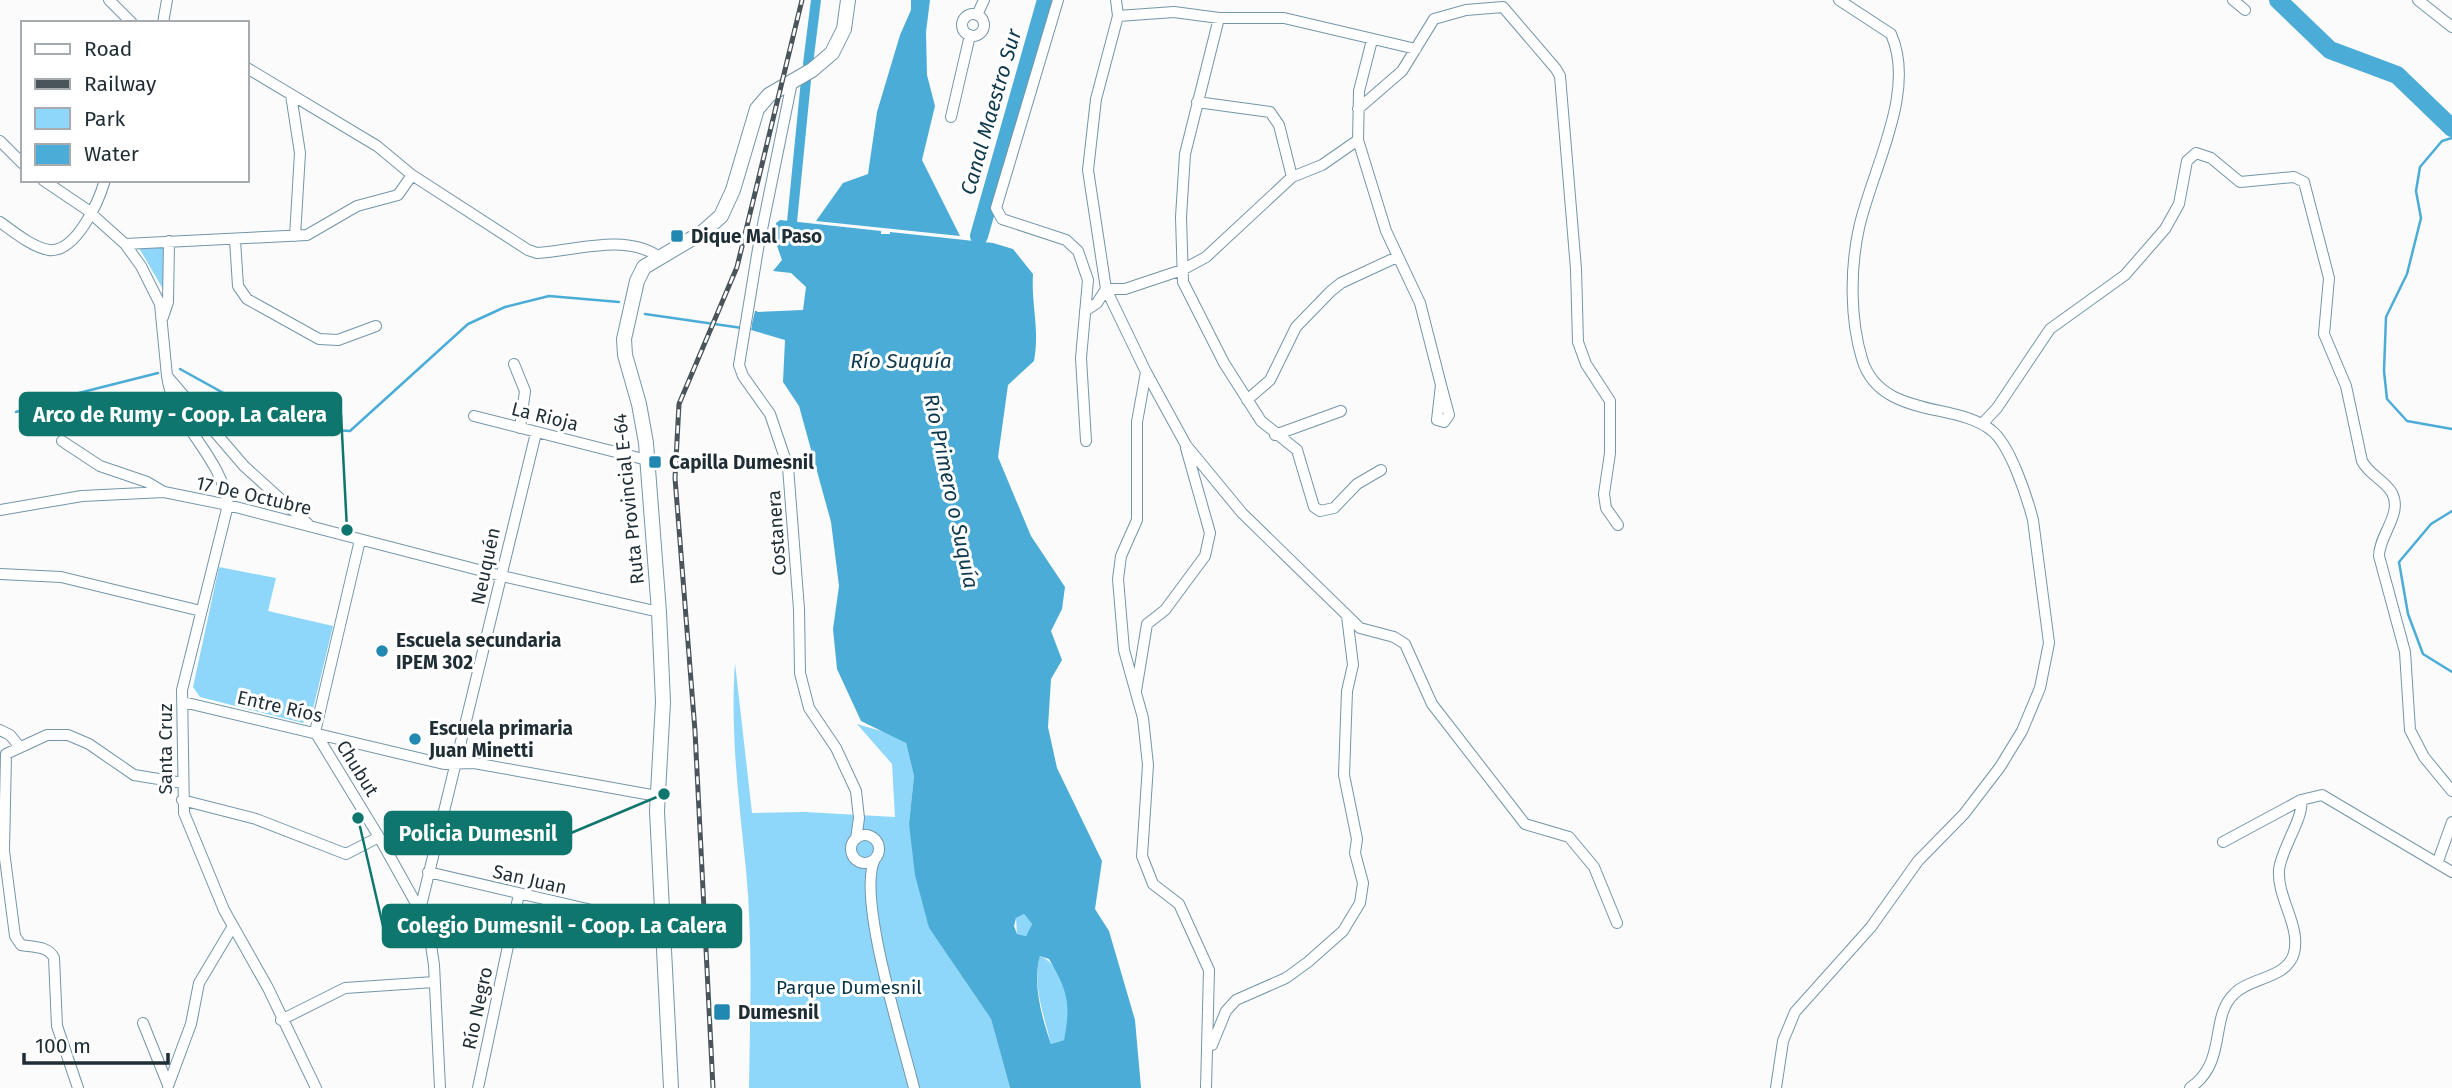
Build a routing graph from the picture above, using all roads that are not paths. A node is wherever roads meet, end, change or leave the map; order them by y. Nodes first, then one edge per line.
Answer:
1 (109, 0) edge
2 (167, 0) edge
3 (848, 0) edge
4 (984, 0) edge
5 (1058, 0) edge
6 (1116, 0) edge
7 (1839, 0) edge
8 (2233, 0) edge
9 (2418, 0) edge
10 (1507, 4) edge
11 (2245, 10) dead end
12 (1118, 16) junction
13 (1219, 18) junction
14 (130, 21) edge
15 (163, 21) edge
16 (2452, 27) edge
17 (1372, 40) junction
18 (1416, 48) junction
19 (248, 69) edge
20 (792, 82) junction
21 (291, 95) junction
22 (1197, 102) junction
23 (1358, 109) junction
24 (951, 117) dead end
25 (1358, 140) junction
26 (0, 141) edge
27 (21, 161) edge
28 (412, 175) junction
29 (1292, 177) junction
30 (46, 182) edge
31 (104, 182) edge
32 (93, 215) junction
33 (0, 222) edge
34 (295, 236) junction
35 (235, 240) junction
36 (169, 241) junction
37 (125, 244) junction
38 (658, 257) junction
39 (1396, 257) junction
40 (1182, 270) junction
41 (1106, 289) junction
42 (1085, 311) junction
43 (163, 317) junction
44 (376, 326) dead end
45 (514, 364) dead end
46 (1146, 372) junction
47 (167, 376) junction
48 (1441, 385) dead end
49 (1247, 400) junction
50 (1341, 411) dead end
51 (474, 416) dead end
52 (1982, 424) junction
53 (520, 428) junction
54 (536, 433) junction
55 (1275, 435) junction
56 (62, 441) dead end
57 (1086, 442) dead end
58 (1186, 445) junction
59 (648, 460) junction
60 (1381, 470) dead end
61 (164, 492) junction
62 (228, 505) junction
63 (0, 510) edge
64 (1618, 525) dead end
65 (310, 526) junction
66 (360, 540) junction
67 (0, 574) edge
68 (502, 576) junction
69 (201, 611) junction
70 (659, 612) junction
71 (1347, 616) junction
72 (1135, 692) junction
73 (183, 702) junction
74 (0, 730) edge
75 (315, 732) junction
76 (19, 746) junction
77 (3, 756) edge
78 (455, 765) junction
79 (183, 783) junction
80 (2452, 791) edge
81 (657, 796) junction
82 (182, 800) junction
83 (2301, 800) junction
84 (859, 818) junction
85 (2452, 821) edge
86 (379, 836) junction
87 (870, 836) junction
88 (856, 839) junction
89 (2223, 842) dead end
90 (875, 859) junction
91 (2438, 861) junction
92 (859, 862) junction
93 (428, 872) junction
94 (2452, 872) edge
95 (869, 879) junction
96 (519, 894) junction
97 (420, 910) junction
98 (1617, 923) dead end
99 (233, 926) junction
100 (665, 927) junction
101 (434, 982) junction
102 (281, 1020) junction
103 (143, 1023) dead end
104 (1209, 1054) junction
105 (168, 1087) edge
106 (78, 1088) edge
107 (316, 1088) edge
108 (440, 1088) edge
109 (478, 1088) edge
110 (671, 1088) edge
111 (914, 1088) edge
112 (1206, 1088) edge
113 (1776, 1088) edge
114 (2190, 1088) edge

1 - 14 street
2 - 15 street
3 - 20 main road, Ruta Provincial E-64
4 - 24 street
5 - 42 street
6 - 12 street
7 - 52 street
8 - 11 street
9 - 16 street
10 - 18 street
10 - 64 street
12 - 13 street
12 - 41 street
13 - 17 street
13 - 22 street
17 - 18 street
17 - 23 street
18 - 23 street
19 - 21 street
20 - 38 main road, Ruta Provincial E-64
20 - 84 street, Costanera
21 - 28 street
21 - 34 street
22 - 29 street
22 - 40 street
23 - 25 street
25 - 29 street
25 - 39 street
26 - 27 street
28 - 34 street
28 - 38 street
29 - 40 street
30 - 32 street
31 - 32 street
32 - 33 street
32 - 37 street
34 - 35 street
35 - 36 street
35 - 44 street
36 - 37 street
36 - 43 street
37 - 43 street
38 - 59 main road, Ruta Provincial E-64
39 - 48 street
39 - 49 street
40 - 41 street
40 - 49 street
41 - 42 street
41 - 46 street
42 - 57 street
43 - 47 street
45 - 53 street
46 - 58 street
46 - 72 street
47 - 62 street
47 - 65 street
49 - 55 street
50 - 55 street
51 - 53 street, La Rioja
52 - 80 street
52 - 113 street
53 - 54 street, La Rioja
54 - 59 street, La Rioja
54 - 68 street, Neuquén
55 - 60 street
56 - 61 street
58 - 71 street
58 - 72 street
59 - 70 main road, Ruta Provincial E-64
61 - 62 street, 17 De Octubre
61 - 63 street, 17 De Octubre
62 - 65 street, 17 De Octubre
62 - 69 street, Santa Cruz
65 - 66 street, 17 De Octubre
66 - 68 street, 17 De Octubre
66 - 75 street, Chubut
67 - 69 street
68 - 70 street, 17 De Octubre
68 - 78 street, Neuquén
69 - 73 street, Santa Cruz
70 - 81 main road, Ruta Provincial E-64
71 - 98 street
71 - 104 street
72 - 104 street
73 - 75 street, Entre Ríos
73 - 79 street, Santa Cruz
74 - 76 street
75 - 78 street, Entre Ríos
75 - 86 street, Chubut
76 - 77 street
76 - 79 street
77 - 106 street
78 - 81 street, Entre Ríos
78 - 93 street, Neuquén
79 - 82 street, Santa Cruz
81 - 100 main road, Ruta Provincial E-64
82 - 86 street
82 - 99 street, Santa Cruz
83 - 89 street
83 - 91 street
83 - 114 street
84 - 87 street, Costanera
84 - 88 street, Costanera
85 - 91 street
86 - 97 street, Chubut
87 - 88 street
87 - 90 street, Costanera
88 - 92 street, Costanera
90 - 92 street
90 - 95 street, Costanera
91 - 94 street
92 - 95 street, Costanera
93 - 96 street, San Juan
93 - 97 street, Neuquén
95 - 111 street, Costanera
96 - 100 street, San Juan
96 - 109 street, Río Negro
97 - 101 street, Chubut
99 - 102 street, Santa Cruz
99 - 105 street
100 - 110 main road, Ruta Provincial E-64
101 - 102 street
101 - 108 street, Chubut
102 - 107 street, Santa Cruz
103 - 105 street
104 - 112 street

